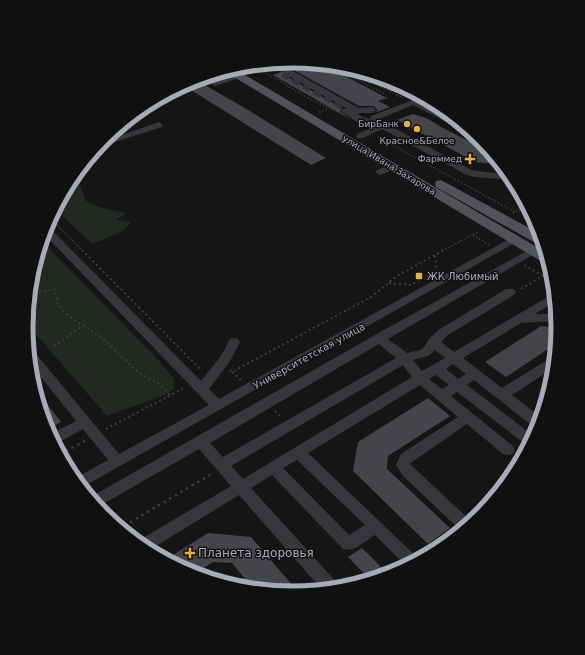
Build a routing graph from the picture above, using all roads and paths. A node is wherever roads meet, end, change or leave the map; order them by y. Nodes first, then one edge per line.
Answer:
1 (261, 70) edge
2 (288, 72) dead end
3 (242, 73) edge
4 (243, 73) edge
5 (347, 74) edge
6 (227, 77) edge
7 (365, 79) edge
8 (211, 81) edge
9 (376, 84) junction
10 (371, 86) junction
11 (378, 90) junction
12 (374, 91) dead end
13 (385, 94) dead end
14 (329, 95) junction
15 (313, 98) dead end
16 (310, 99) junction
17 (418, 101) edge
18 (413, 103) junction
19 (372, 110) dead end
20 (429, 110) joint
21 (150, 112) dead end
22 (146, 113) edge
23 (341, 115) dead end
24 (441, 115) edge
25 (159, 125) dead end
26 (371, 127) junction
27 (118, 135) edge
28 (122, 138) junction
29 (112, 142) edge
30 (393, 167) junction
31 (380, 172) dead end
32 (503, 177) edge
33 (518, 210) dead end
34 (516, 212) dead end
35 (526, 215) edge
36 (55, 223) edge
37 (533, 230) edge
38 (527, 233) junction
39 (50, 235) edge
40 (473, 235) dead end
41 (514, 240) junction
42 (538, 244) edge
43 (539, 246) edge
44 (539, 247) edge
45 (435, 256) junction
46 (545, 269) edge
47 (389, 283) junction
48 (510, 292) joint
49 (35, 293) edge
50 (550, 299) edge
51 (551, 317) edge
52 (516, 319) junction
53 (82, 326) junction
54 (379, 338) junction
55 (234, 342) dead end
56 (433, 342) junction
57 (54, 346) dead end
58 (405, 358) junction
59 (453, 358) junction
60 (35, 361) edge
61 (549, 365) edge
62 (239, 367) dead end
63 (436, 368) junction
64 (475, 374) junction
65 (420, 378) junction
66 (458, 385) junction
67 (197, 386) junction
68 (170, 395) junction
69 (442, 395) junction
70 (505, 397) junction
71 (218, 406) junction
72 (491, 411) junction
73 (471, 419) junction
74 (535, 420) edge
75 (85, 422) junction
76 (96, 435) junction
77 (58, 437) edge
78 (527, 439) edge
79 (200, 441) junction
80 (508, 450) dead end
81 (65, 451) edge
82 (298, 452) junction
83 (117, 462) junction
84 (221, 465) junction
85 (274, 467) junction
86 (84, 481) edge
87 (241, 487) junction
88 (98, 500) edge
89 (464, 523) edge
90 (125, 526) edge
91 (376, 526) junction
92 (148, 543) edge
93 (410, 559) edge
94 (328, 585) edge

1 - 16 path
2 - 14 street
3 - 30 main road, улица Ивана Захарова
4 - 26 main road, улица Ивана Захарова
5 - 10 path
6 - 8 street
7 - 9 path
9 - 10 path
9 - 18 path
10 - 11 path
11 - 12 path
11 - 13 path
14 - 19 street
14 - 26 street
15 - 16 path
16 - 23 path
17 - 18 street
18 - 20 street
18 - 26 street
20 - 24 street
21 - 22 path
25 - 28 street
26 - 32 street
26 - 34 path
26 - 38 main road, улица Ивана Захарова
27 - 28 street
28 - 29 street
30 - 31 street
30 - 41 main road, улица Ивана Захарова
33 - 35 path
36 - 67 path
37 - 38 main road, Университетская улица
38 - 41 main road, Университетская улица
38 - 42 main road, улица Ивана Захарова
39 - 67 street
40 - 45 path
41 - 43 main road, улица Ивана Захарова
41 - 71 street, Университетская улица
44 - 54 street, Университетская улица
45 - 47 path
45 - 47 path
46 - 48 path
47 - 62 path
48 - 56 street
49 - 53 path
50 - 52 street
51 - 52 street
52 - 59 street
53 - 57 path
53 - 68 path
54 - 58 street
54 - 79 street, Университетская улица
55 - 67 street
56 - 58 street
56 - 59 street
58 - 65 street
58 - 84 street
59 - 63 street
59 - 64 street
60 - 75 street
61 - 70 street
63 - 65 street
63 - 66 street
64 - 66 street
64 - 70 street
65 - 69 street
65 - 82 street
66 - 69 street
66 - 72 street
67 - 68 path
67 - 71 street
68 - 76 path
69 - 73 street
70 - 72 street
70 - 74 street
71 - 83 street, Университетская улица
72 - 73 street
72 - 78 street
73 - 80 street
73 - 89 street
75 - 76 street
75 - 77 street
76 - 81 path
76 - 83 street
79 - 84 street
79 - 88 street, Университетская улица
82 - 85 street
82 - 91 street
83 - 86 street, Университетская улица
84 - 87 street
84 - 90 path
85 - 87 street
85 - 91 street
87 - 92 street
87 - 94 street
91 - 93 street

